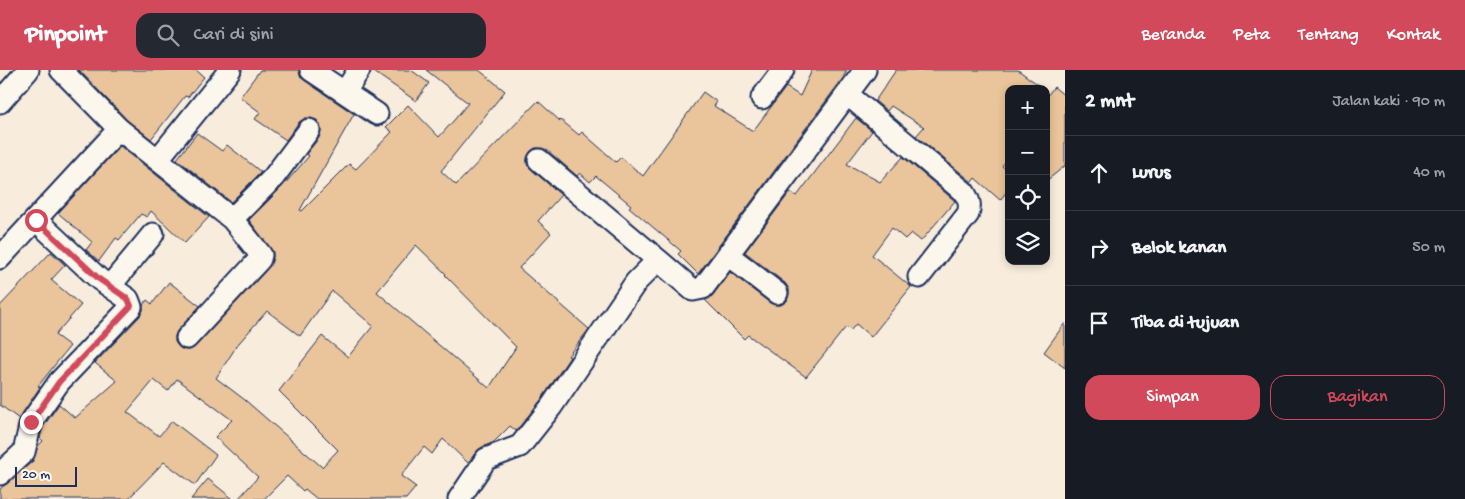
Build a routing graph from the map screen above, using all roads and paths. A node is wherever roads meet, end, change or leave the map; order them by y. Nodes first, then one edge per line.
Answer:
1 (28, 70) edge
2 (61, 70) edge
3 (230, 70) edge
4 (311, 70) edge
5 (359, 70) edge
6 (783, 70) edge
7 (865, 70) edge
8 (345, 92) junction
9 (847, 94) junction
10 (762, 98) dead end
11 (0, 102) edge
12 (377, 114) dead end
13 (120, 129) junction
14 (309, 130) dead end
15 (158, 159) junction
16 (539, 160) dead end
17 (232, 219) junction
18 (36, 220) junction
19 (154, 234) dead end
20 (728, 255) junction
21 (0, 258) edge
22 (658, 260) junction
23 (919, 277) dead end
24 (110, 286) junction
25 (777, 293) dead end
26 (188, 338) dead end
27 (0, 474) edge
28 (459, 499) edge

1 - 11 street
2 - 13 street
3 - 15 street
4 - 8 street
5 - 8 street
6 - 10 street
7 - 9 street
8 - 12 street
9 - 20 street
9 - 23 street
13 - 15 street
13 - 18 street
14 - 17 street
15 - 17 street
16 - 22 street
17 - 26 street
18 - 21 street
18 - 24 street
19 - 24 street
20 - 22 street
20 - 25 street
22 - 28 street
24 - 27 street

